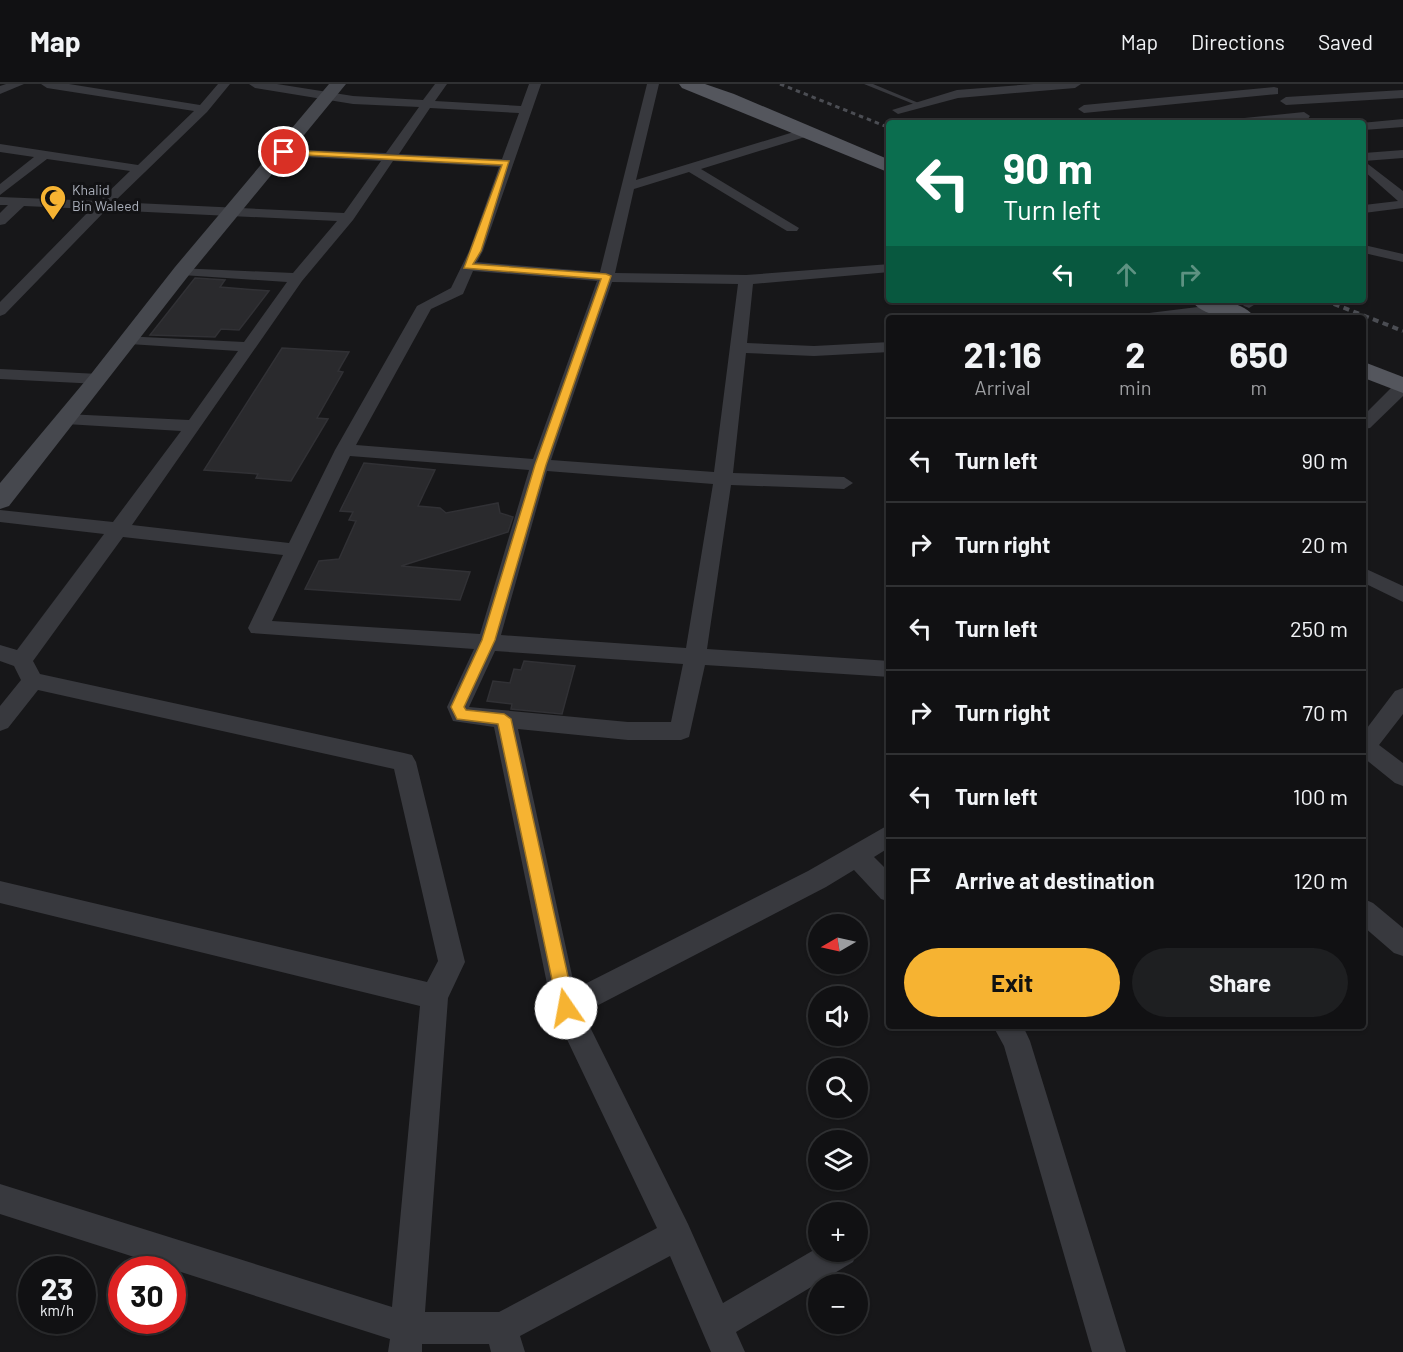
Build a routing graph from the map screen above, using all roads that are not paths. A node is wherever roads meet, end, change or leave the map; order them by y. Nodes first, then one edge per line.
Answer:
1 (18, 84) edge
2 (47, 84) edge
3 (224, 84) edge
4 (255, 84) edge
5 (441, 84) edge
6 (535, 84) edge
7 (653, 84) edge
8 (688, 84) edge
9 (867, 84) edge
10 (1075, 84) edge
11 (1058, 85) edge
12 (1021, 86) edge
13 (1269, 88) edge
14 (0, 90) edge
15 (332, 90) edge
16 (1403, 94) edge
17 (1286, 101) junction
18 (918, 104) junction
19 (428, 106) junction
20 (203, 109) junction
21 (1084, 109) junction
22 (525, 110) junction
23 (898, 110) dead end
24 (1308, 119) edge
25 (1095, 120) edge
26 (1290, 120) edge
27 (1403, 123) edge
28 (1366, 126) edge
29 (801, 134) dead end
30 (0, 148) edge
31 (284, 152) junction
32 (1403, 154) edge
33 (44, 155) junction
34 (390, 157) junction
35 (1366, 157) edge
36 (507, 163) junction
37 (886, 165) edge
38 (1366, 167) edge
39 (691, 168) junction
40 (141, 169) junction
41 (627, 188) junction
42 (0, 192) edge
43 (1403, 198) edge
44 (0, 201) edge
45 (20, 202) junction
46 (1403, 204) edge
47 (103, 205) junction
48 (1366, 209) edge
49 (232, 213) junction
50 (348, 217) junction
51 (0, 221) edge
52 (792, 228) dead end
53 (1366, 249) edge
54 (1403, 258) edge
55 (467, 266) junction
56 (886, 267) edge
57 (182, 271) junction
58 (606, 276) junction
59 (297, 278) junction
60 (746, 280) junction
61 (1208, 305) edge
62 (1249, 307) edge
63 (0, 311) edge
64 (1163, 315) edge
65 (129, 339) junction
66 (248, 347) junction
67 (739, 347) junction
68 (886, 347) edge
69 (1366, 370) edge
70 (0, 374) edge
71 (99, 379) junction
72 (1402, 387) edge
73 (66, 419) junction
74 (1366, 422) edge
75 (194, 426) junction
76 (344, 450) junction
77 (540, 465) junction
78 (724, 478) junction
79 (844, 483) dead end
80 (0, 500) edge
81 (0, 516) edge
82 (119, 530) junction
83 (295, 550) junction
84 (1366, 576) edge
85 (1403, 595) edge
86 (489, 640) junction
87 (696, 658) junction
88 (18, 665) edge
89 (886, 669) edge
90 (1403, 697) edge
91 (504, 719) junction
92 (0, 722) edge
93 (1366, 743) edge
94 (1366, 748) edge
95 (1403, 776) edge
96 (886, 836) edge
97 (856, 855) junction
98 (886, 887) edge
99 (0, 892) edge
100 (1366, 913) edge
101 (1403, 944) edge
102 (434, 997) junction
103 (566, 1008) junction
104 (1009, 1029) edge
105 (0, 1199) edge
106 (676, 1235) junction
107 (827, 1262) edge
108 (722, 1339) edge
109 (406, 1340) edge
110 (504, 1340) edge
111 (1109, 1352) edge

1 - 14 street
2 - 20 street
3 - 20 street
4 - 15 street
5 - 19 street
6 - 22 street
7 - 41 street
8 - 37 main road
9 - 18 lane
10 - 11 street
11 - 12 street
11 - 21 street
12 - 18 street
13 - 17 street
13 - 21 street
15 - 19 street
15 - 31 main road
16 - 17 street
17 - 24 street
18 - 23 street
19 - 22 street
19 - 34 street
20 - 40 street
21 - 25 street
22 - 36 street
24 - 26 street
27 - 28 street
29 - 39 street
30 - 33 street
31 - 34 street
31 - 49 main road
32 - 35 street
33 - 40 street
33 - 42 street
34 - 36 street
34 - 50 street
36 - 55 street
38 - 43 street
39 - 41 street
39 - 52 street
40 - 47 street
41 - 58 street
44 - 45 street
45 - 47 street
45 - 51 street
46 - 48 street
47 - 49 street
47 - 63 street
49 - 50 street
49 - 57 main road
50 - 59 street
53 - 54 street
55 - 58 street
55 - 76 street
56 - 60 street
57 - 59 street
57 - 65 main road
58 - 60 street
58 - 77 street
59 - 66 street
60 - 67 street
61 - 62 main road
61 - 64 street
65 - 66 street
65 - 71 main road
66 - 75 street
67 - 68 street
67 - 78 street
69 - 72 main road
70 - 71 street
71 - 73 main road
72 - 74 street
73 - 75 street
73 - 80 main road
75 - 82 street
76 - 77 street
76 - 83 street
77 - 78 street
77 - 86 street
78 - 79 street
78 - 87 street
81 - 82 street
82 - 83 street
82 - 88 street
83 - 86 street
84 - 85 street
86 - 87 street
86 - 91 street
87 - 89 street
87 - 91 street
88 - 92 street
88 - 102 street
90 - 93 street
91 - 103 street
94 - 95 street
96 - 97 street
97 - 98 street
97 - 103 street
99 - 102 street
100 - 101 street
102 - 109 street
103 - 106 street
104 - 111 street
105 - 109 street
106 - 108 street
106 - 110 street
107 - 108 street
109 - 110 street

